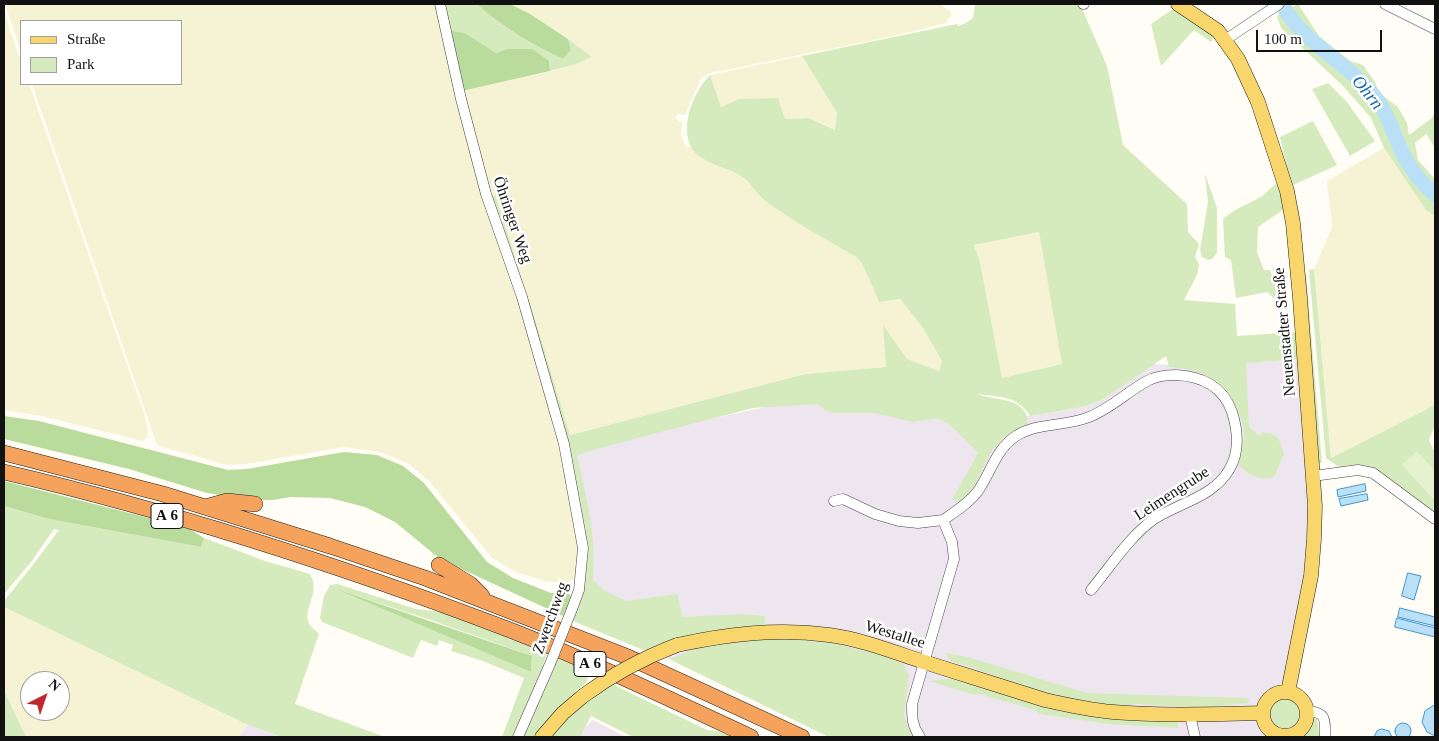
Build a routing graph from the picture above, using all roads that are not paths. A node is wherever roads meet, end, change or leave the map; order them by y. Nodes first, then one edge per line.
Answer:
1 (440, 4) edge
2 (1178, 4) edge
3 (1279, 4) edge
4 (1386, 4) edge
5 (1397, 6) edge
6 (1435, 29) edge
7 (1225, 40) junction
8 (564, 444) joint
9 (4, 453) edge
10 (4, 472) edge
11 (1313, 476) junction
12 (834, 501) dead end
13 (255, 504) dead end
14 (205, 507) junction
15 (1435, 519) edge
16 (943, 520) junction
17 (439, 565) dead end
18 (1092, 590) dead end
19 (488, 602) junction
20 (924, 662) junction
21 (1288, 692) junction
22 (1307, 710) junction
23 (1263, 713) junction
24 (1190, 715) junction
25 (1291, 736) edge
26 (518, 737) edge
27 (542, 737) edge
28 (751, 737) edge
29 (802, 737) edge
30 (920, 737) edge
31 (1194, 737) edge
32 (1325, 737) edge

1 - 8 street, Öhringer Weg
2 - 7 main road, Neuenstadter Straße
3 - 7 street
4 - 5 street
5 - 6 street
7 - 11 main road, Neuenstadter Straße
8 - 26 street, Zwerchweg, bridge
9 - 14 highway, A 6
10 - 28 highway, A 6
11 - 15 street
11 - 21 main road, Neuenstadter Straße
12 - 16 street, Leimengrube
13 - 14 highway
14 - 19 highway, A 6
16 - 18 street, Leimengrube
16 - 20 street
17 - 19 highway
19 - 29 highway, A 6
20 - 24 main road, Westallee
20 - 27 main road, Westallee, bridge
20 - 30 street
21 - 22 main road
21 - 23 main road
22 - 25 main road
22 - 32 street
23 - 24 main road, Westallee
23 - 25 main road
24 - 31 street

